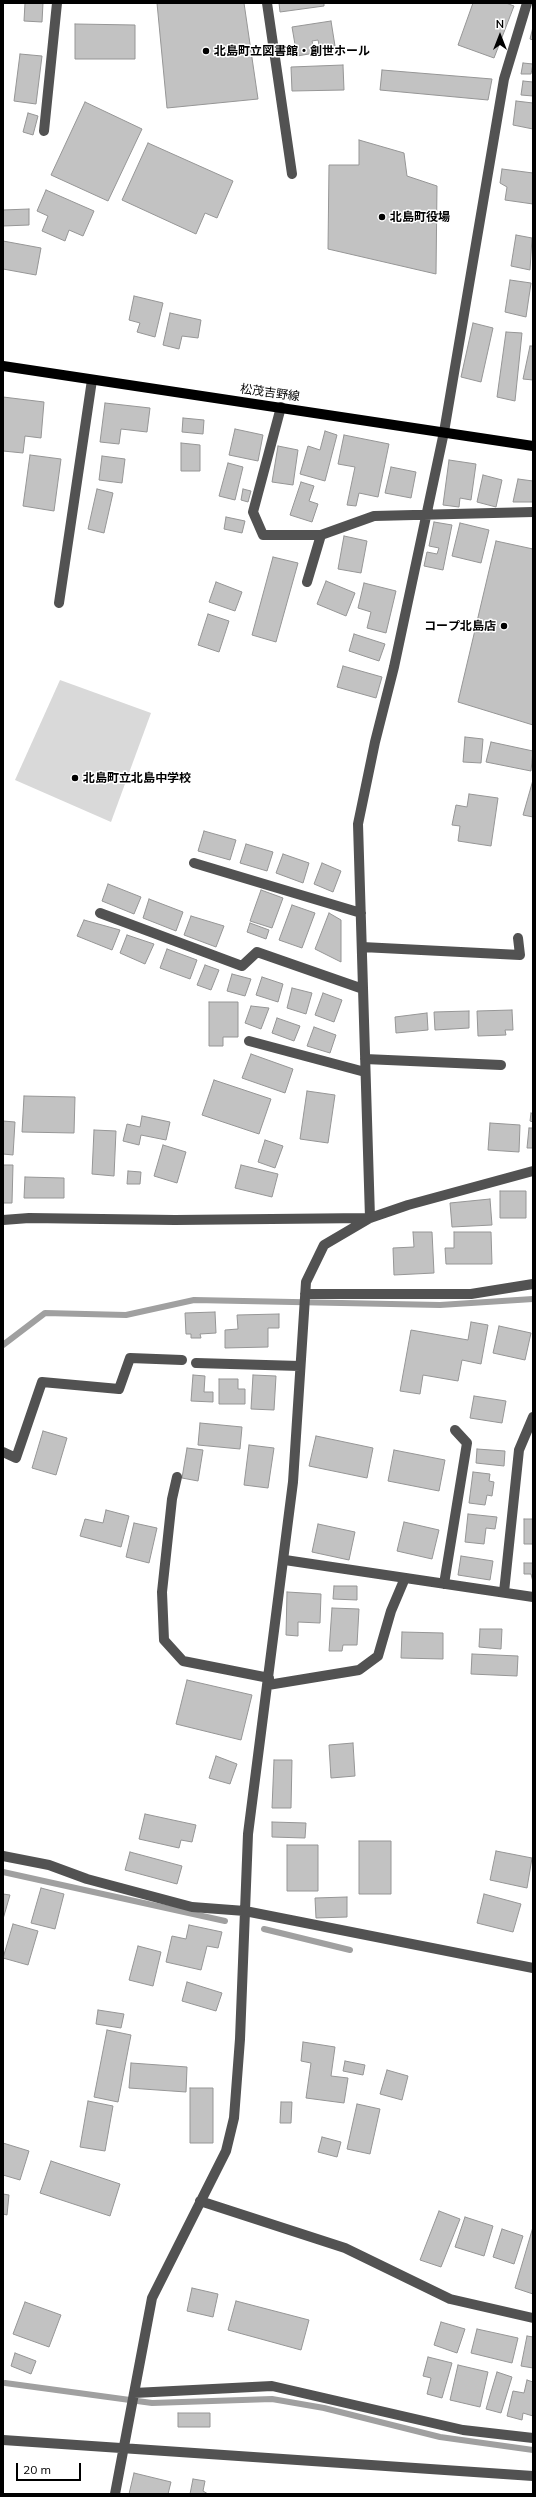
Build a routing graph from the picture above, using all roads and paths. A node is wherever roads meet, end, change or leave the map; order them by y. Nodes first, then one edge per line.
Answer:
1 (56, 3) edge
2 (267, 3) edge
3 (527, 3) edge
4 (44, 131) dead end
5 (292, 174) dead end
6 (3, 366) edge
7 (92, 380) junction
8 (281, 408) junction
9 (444, 432) junction
10 (533, 446) edge
11 (533, 512) edge
12 (426, 515) junction
13 (321, 536) junction
14 (307, 582) dead end
15 (59, 604) dead end
16 (194, 863) dead end
17 (361, 913) junction
18 (100, 914) dead end
19 (518, 938) dead end
20 (362, 947) junction
21 (363, 989) junction
22 (249, 1042) dead end
23 (365, 1059) junction
24 (501, 1065) dead end
25 (365, 1072) junction
26 (533, 1170) edge
27 (370, 1218) junction
28 (3, 1220) edge
29 (533, 1284) edge
30 (305, 1294) junction
31 (182, 1360) dead end
32 (196, 1363) dead end
33 (300, 1366) junction
34 (533, 1417) edge
35 (455, 1430) dead end
36 (3, 1452) edge
37 (177, 1477) dead end
38 (285, 1560) junction
39 (405, 1578) junction
40 (444, 1584) junction
41 (504, 1592) junction
42 (533, 1596) edge
43 (269, 1681) junction
44 (3, 1856) edge
45 (245, 1911) junction
46 (533, 1968) edge
47 (200, 2201) junction
48 (533, 2318) edge
49 (134, 2394) junction
50 (533, 2438) edge
51 (3, 2440) edge
52 (125, 2447) junction
53 (533, 2476) edge
54 (115, 2494) edge

1 - 4 street
2 - 5 street
3 - 9 street
6 - 7 main road, 松茂吉野線
7 - 8 main road, 松茂吉野線
7 - 15 street
8 - 9 main road, 松茂吉野線
8 - 13 street
9 - 10 main road, 松茂吉野線
9 - 12 street
11 - 12 street
12 - 13 street
12 - 17 street
13 - 14 street
16 - 17 street
17 - 20 street
18 - 21 street
19 - 20 street
20 - 21 street
21 - 23 street
22 - 25 street
23 - 24 street
23 - 25 street
25 - 27 street
26 - 27 street
27 - 28 street
27 - 30 street
29 - 30 street
30 - 33 street
31 - 36 street
32 - 33 street
33 - 38 street
34 - 41 street
35 - 40 street
37 - 43 street
38 - 39 street
38 - 43 street
39 - 40 street
39 - 43 street
40 - 41 street
41 - 42 street
43 - 45 street
44 - 45 street
45 - 46 street
45 - 47 street
47 - 48 street
47 - 49 street
49 - 50 street
49 - 52 street
51 - 52 street
52 - 53 street
52 - 54 street

